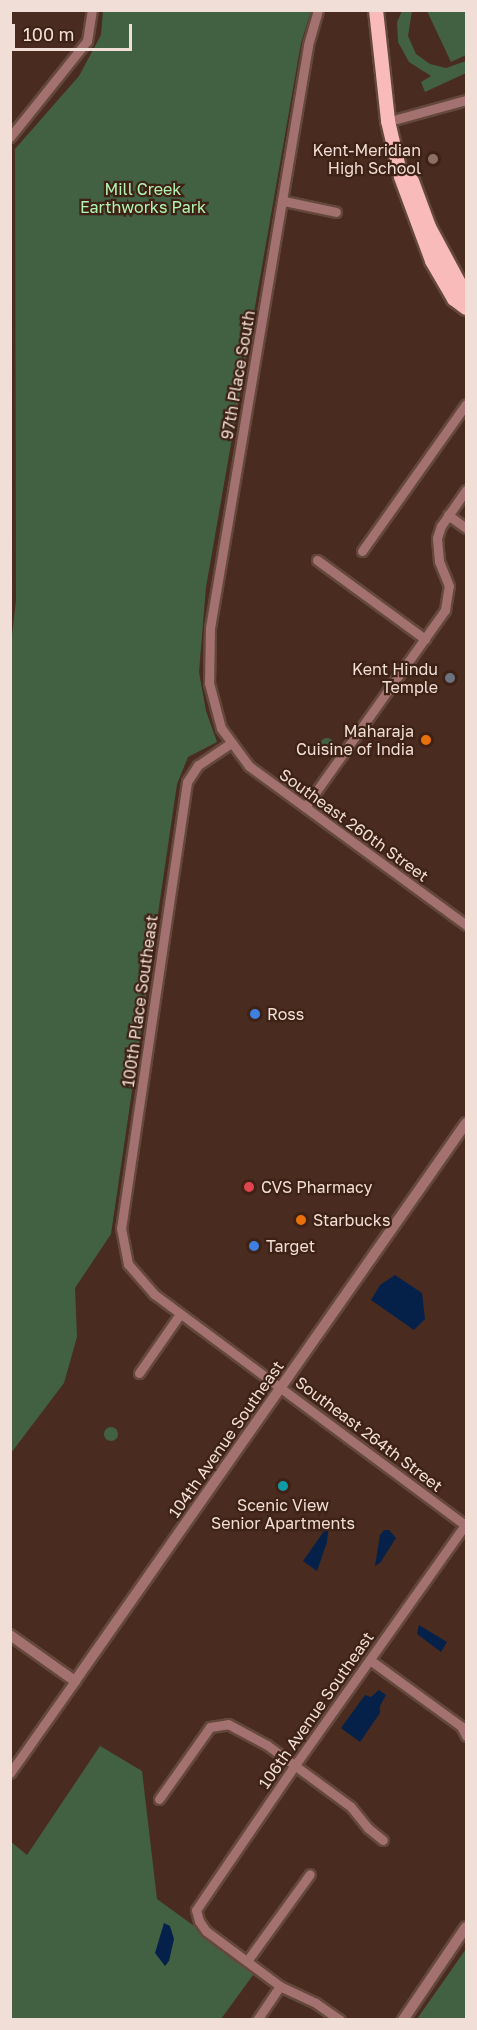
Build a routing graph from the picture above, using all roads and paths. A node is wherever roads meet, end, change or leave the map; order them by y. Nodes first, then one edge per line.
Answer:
1 (92, 10) edge
2 (318, 10) edge
3 (376, 10) edge
4 (384, 10) edge
5 (466, 100) edge
6 (392, 120) junction
7 (10, 137) edge
8 (284, 201) junction
9 (336, 212) dead end
10 (466, 296) edge
11 (466, 308) edge
12 (466, 404) edge
13 (466, 490) edge
14 (448, 515) junction
15 (466, 528) edge
16 (362, 551) dead end
17 (317, 560) dead end
18 (425, 639) junction
19 (231, 743) junction
20 (305, 807) junction
21 (466, 925) edge
22 (466, 1123) edge
23 (139, 1279) joint
24 (180, 1314) junction
25 (139, 1373) dead end
26 (281, 1386) junction
27 (466, 1526) edge
28 (10, 1635) edge
29 (370, 1660) junction
30 (75, 1681) junction
31 (466, 1736) edge
32 (295, 1765) junction
33 (10, 1773) edge
34 (159, 1799) dead end
35 (383, 1840) dead end
36 (310, 1874) dead end
37 (466, 1927) edge
38 (247, 1961) junction
39 (280, 1986) junction
40 (257, 2019) edge
41 (340, 2019) edge
42 (403, 2019) edge

1 - 7 street
2 - 8 street, 97th Place South
3 - 6 main road
4 - 6 main road
5 - 6 street
6 - 10 main road
6 - 11 main road
8 - 9 street
8 - 19 street, 97th Place South
12 - 16 street
13 - 14 street
14 - 15 street
14 - 18 street
17 - 18 street
18 - 20 street
19 - 20 street, Southeast 260th Street
19 - 23 street, 100th Place Southeast
20 - 21 street, Southeast 260th Street
22 - 26 street, 104th Avenue Southeast
23 - 24 street, Southeast 264th Street
24 - 25 street
24 - 26 street, Southeast 264th Street
26 - 27 street, Southeast 264th Street
26 - 30 street, 104th Avenue Southeast
27 - 29 street, 106th Avenue Southeast
28 - 30 street
29 - 31 street
29 - 32 street, 106th Avenue Southeast
30 - 33 street, 104th Avenue Southeast
32 - 34 street
32 - 35 street
32 - 38 street, 106th Avenue Southeast
36 - 38 street
37 - 42 street
38 - 39 street
39 - 40 street
39 - 41 street

